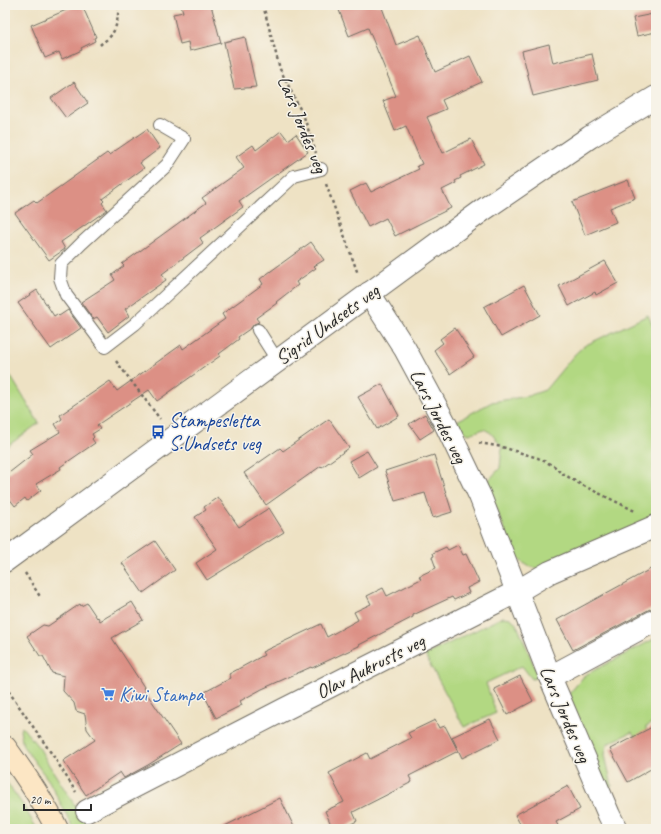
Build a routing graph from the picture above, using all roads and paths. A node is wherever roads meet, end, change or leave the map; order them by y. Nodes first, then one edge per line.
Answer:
1 (118, 5) edge
2 (263, 5) edge
3 (100, 45) dead end
4 (656, 97) edge
5 (160, 125) dead end
6 (322, 169) junction
7 (369, 293) junction
8 (258, 330) dead end
9 (105, 347) junction
10 (277, 360) junction
11 (169, 440) junction
12 (453, 440) junction
13 (640, 512) dead end
14 (656, 526) edge
15 (13, 564) edge
16 (518, 591) junction
17 (42, 598) dead end
18 (656, 620) edge
19 (550, 677) junction
20 (5, 686) edge
21 (5, 747) edge
22 (87, 811) joint
23 (58, 829) edge
24 (616, 829) edge

1 - 3 path
2 - 6 path, Lars Jordes veg
4 - 7 street, Sigrid Undsets veg
5 - 9 lane
6 - 7 path, Lars Jordes veg
6 - 9 lane
7 - 10 street, Sigrid Undsets veg
7 - 12 street, Lars Jordes veg
8 - 10 lane
9 - 11 path
10 - 11 street, Sigrid Undsets veg
11 - 15 street, Sigrid Undsets veg
12 - 13 path
12 - 16 street, Lars Jordes veg
14 - 16 street, Olav Aukrusts veg
15 - 17 path
16 - 19 street, Lars Jordes veg
16 - 22 street, Olav Aukrusts veg
18 - 19 street
19 - 24 street, Lars Jordes veg
20 - 22 path
21 - 23 main road

